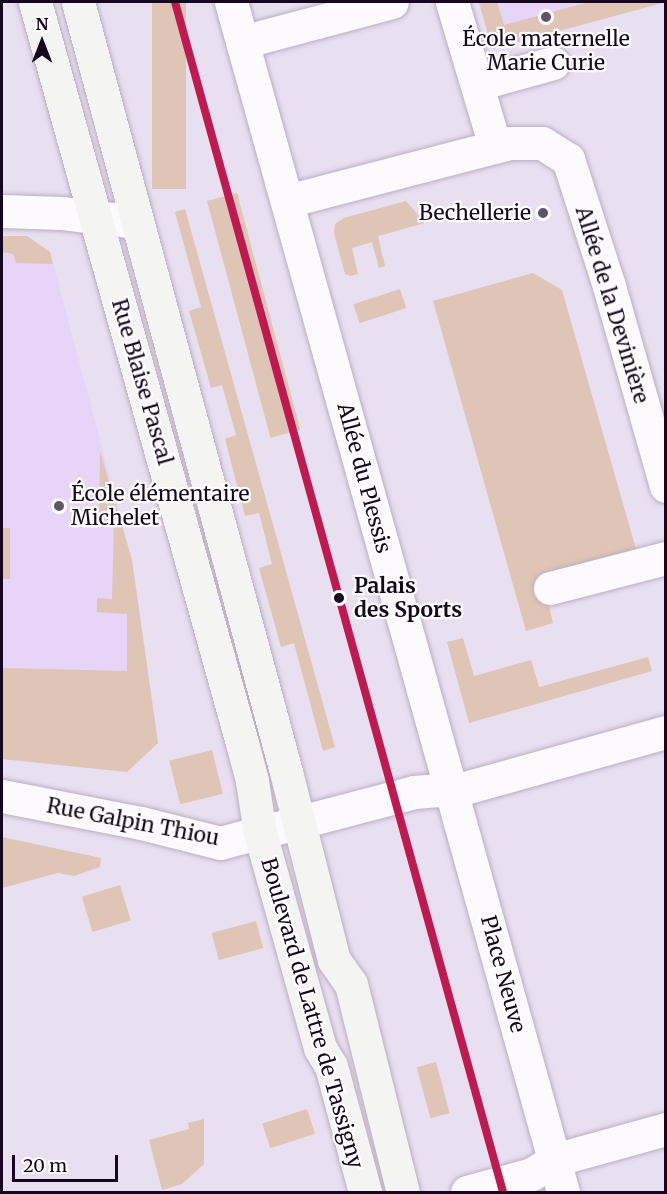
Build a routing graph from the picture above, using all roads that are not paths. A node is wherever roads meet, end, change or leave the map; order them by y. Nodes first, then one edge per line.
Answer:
1 (35, 2) edge
2 (78, 2) edge
3 (231, 2) edge
4 (392, 2) edge
5 (452, 2) edge
6 (242, 42) junction
7 (553, 63) dead end
8 (477, 84) junction
9 (495, 146) junction
10 (287, 201) junction
11 (2, 212) edge
12 (96, 216) junction
13 (137, 222) junction
14 (666, 486) edge
15 (666, 558) edge
16 (550, 588) dead end
17 (666, 732) edge
18 (451, 789) junction
19 (2, 796) edge
20 (300, 822) junction
21 (260, 833) junction
22 (666, 1129) edge
23 (554, 1160) junction
24 (365, 1192) edge
25 (403, 1192) edge
26 (467, 1192) edge
27 (563, 1192) edge

1 - 12 street, Rue Blaise Pascal
2 - 13 street, Rue Blaise Pascal
3 - 6 street, Allée du Plessis
4 - 6 street
5 - 8 street
6 - 10 street, Allée du Plessis
7 - 8 street
8 - 9 street
9 - 10 street
9 - 14 street, Allée de la Devinière
10 - 18 street, Allée du Plessis
11 - 12 street
12 - 13 street
12 - 21 street, Rue Blaise Pascal
13 - 20 street, Rue Blaise Pascal
15 - 16 street
17 - 18 street, Rue Galpin Thiou
18 - 20 street, Rue Galpin Thiou
18 - 23 street, Place Neuve
19 - 21 street, Rue Galpin Thiou
20 - 21 street, Rue Galpin Thiou
20 - 25 street, Boulevard de Lattre de Tassigny
21 - 24 street, Boulevard de Lattre de Tassigny
22 - 23 street
23 - 26 street
23 - 27 street, Place Neuve

